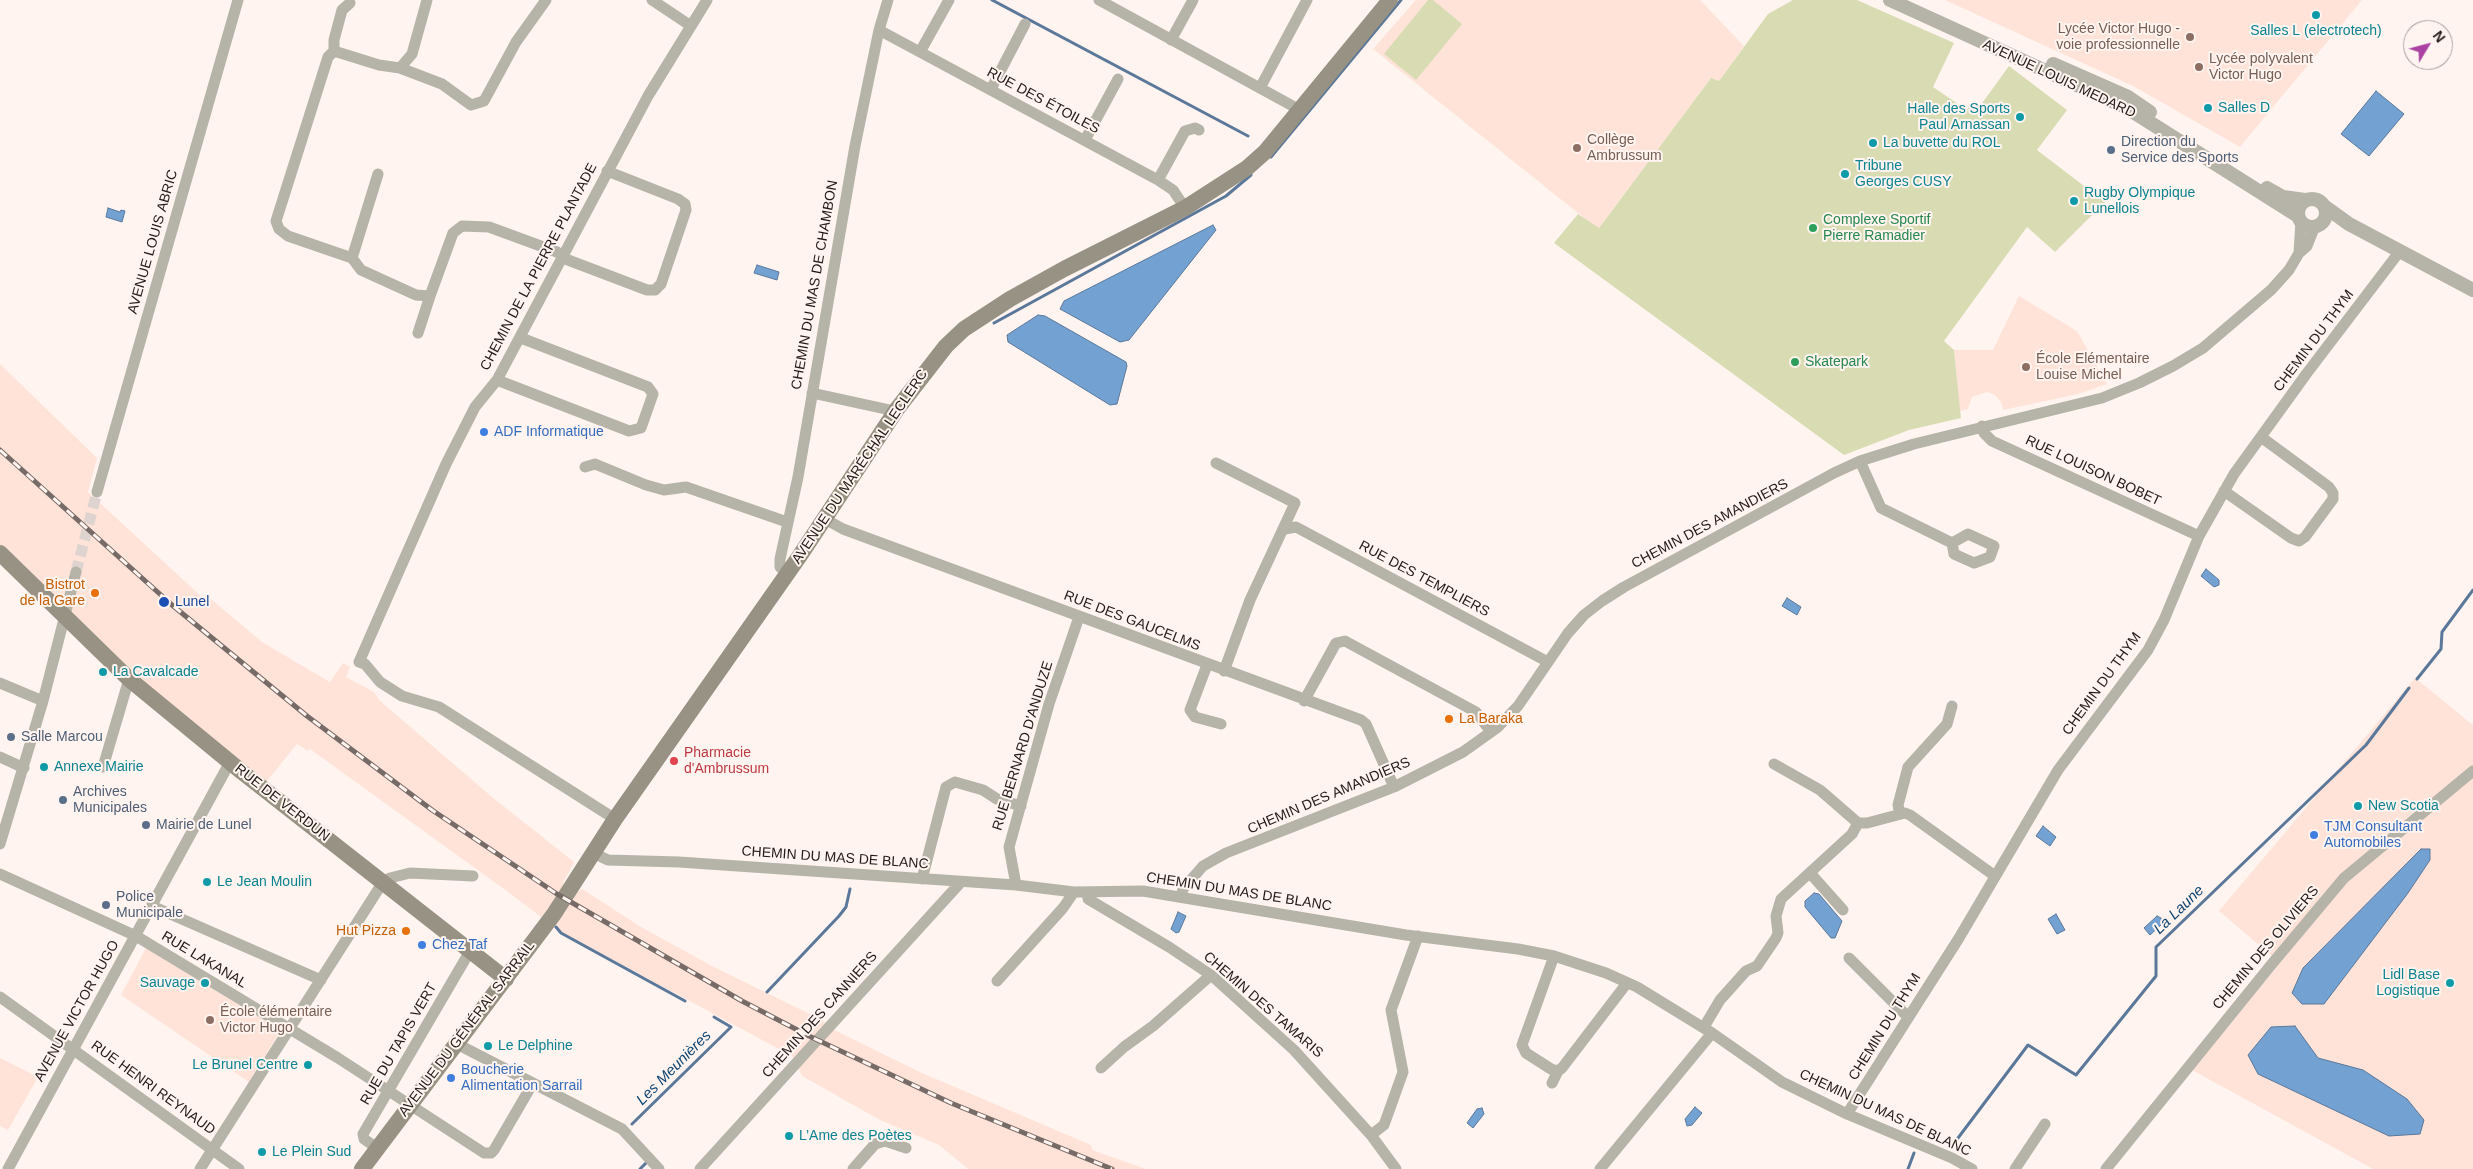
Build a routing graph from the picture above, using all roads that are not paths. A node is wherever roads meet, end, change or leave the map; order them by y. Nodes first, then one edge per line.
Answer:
1 (427, 0) edge
2 (546, 0) edge
3 (652, 0) edge
4 (707, 0) edge
5 (888, 0) edge
6 (949, 0) edge
7 (1099, 0) edge
8 (1193, 0) edge
9 (1307, 0) edge
10 (1390, 0) edge
11 (1890, 0) edge
12 (1908, 0) edge
13 (234, 2) edge
14 (350, 3) dead end
15 (1025, 24) dead end
16 (691, 26) junction
17 (879, 30) junction
18 (1171, 40) junction
19 (334, 51) junction
20 (920, 52) junction
21 (400, 68) junction
22 (1118, 79) dead end
23 (1260, 88) junction
24 (991, 89) junction
25 (1300, 110) junction
26 (1200, 130) dead end
27 (1085, 140) junction
28 (606, 171) junction
29 (378, 174) dead end
30 (1158, 180) junction
31 (2305, 200) junction
32 (2324, 206) junction
33 (1185, 208) junction
34 (2299, 219) junction
35 (2319, 224) junction
36 (2349, 224) junction
37 (2400, 251) junction
38 (2299, 253) junction
39 (563, 257) junction
40 (352, 258) junction
41 (2473, 290) edge
42 (430, 296) junction
43 (418, 333) dead end
44 (521, 338) junction
45 (497, 380) junction
46 (812, 393) junction
47 (894, 413) junction
48 (1982, 426) junction
49 (2261, 437) junction
50 (1860, 461) junction
51 (1216, 463) dead end
52 (585, 467) dead end
53 (2224, 491) junction
54 (97, 492) tunnel mouth
55 (825, 519) junction
56 (787, 522) junction
57 (1285, 529) junction
58 (2199, 536) junction
59 (1952, 543) dead end
60 (0, 553) edge
61 (76, 572) tunnel mouth
62 (787, 573) junction
63 (66, 616) junction
64 (1079, 617) junction
65 (1548, 662) junction
66 (1207, 665) junction
67 (1224, 671) junction
68 (129, 679) junction
69 (0, 683) edge
70 (43, 701) junction
71 (1304, 701) junction
72 (1952, 706) dead end
73 (1222, 724) dead end
74 (1490, 732) junction
75 (0, 757) edge
76 (230, 762) junction
77 (1774, 764) dead end
78 (103, 767) dead end
79 (24, 768) junction
80 (2473, 770) edge
81 (1394, 787) junction
82 (1021, 806) junction
83 (1900, 814) junction
84 (615, 819) junction
85 (1858, 823) junction
86 (0, 844) edge
87 (593, 853) junction
88 (1810, 873) junction
89 (0, 874) edge
90 (473, 876) dead end
91 (1995, 876) junction
92 (922, 879) junction
93 (383, 882) junction
94 (961, 882) junction
95 (1016, 885) junction
96 (571, 887) joint
97 (1074, 892) junction
98 (1088, 892) junction
99 (1181, 896) junction
100 (152, 906) junction
101 (1843, 910) dead end
102 (136, 936) junction
103 (1418, 936) junction
104 (470, 951) junction
105 (1554, 956) junction
106 (1849, 958) dead end
107 (1211, 975) junction
108 (506, 979) junction
109 (321, 980) junction
110 (997, 981) dead end
111 (1627, 982) junction
112 (0, 997) edge
113 (1908, 1018) junction
114 (290, 1029) junction
115 (1708, 1030) junction
116 (456, 1044) junction
117 (73, 1050) junction
118 (1101, 1068) dead end
119 (1558, 1071) junction
120 (533, 1083) junction
121 (1552, 1083) dead end
122 (389, 1092) junction
123 (409, 1106) junction
124 (1847, 1114) junction
125 (2045, 1124) dead end
126 (1372, 1135) junction
127 (376, 1148) junction
128 (906, 1148) dead end
129 (212, 1150) junction
130 (8, 1169) edge
131 (200, 1169) edge
132 (239, 1169) edge
133 (362, 1169) edge
134 (660, 1169) edge
135 (700, 1169) edge
136 (853, 1169) edge
137 (1396, 1169) edge
138 (1600, 1169) edge
139 (1972, 1169) edge
140 (2015, 1169) edge
141 (2106, 1169) edge

1 - 21 street
2 - 21 street
3 - 16 street
4 - 16 street, CHEMIN DE LA PIERRE PLANTADE
5 - 17 street, CHEMIN DU MAS DE CHAMBON
6 - 20 street
7 - 18 street
8 - 18 street
9 - 23 street
10 - 25 main road, AVENUE DU MARÉCHAL LECLERC
11 - 34 street, AVENUE LOUIS MEDARD
12 - 31 street, AVENUE LOUIS MEDARD
13 - 54 street, AVENUE LOUIS ABRIC
14 - 19 street
15 - 24 street
16 - 28 street, CHEMIN DE LA PIERRE PLANTADE
17 - 20 street, RUE DES ÉTOILES
17 - 46 street, CHEMIN DU MAS DE CHAMBON
18 - 23 street
19 - 21 street
19 - 40 street
20 - 24 street, RUE DES ÉTOILES
22 - 27 street
23 - 25 street
24 - 27 street, RUE DES ÉTOILES
25 - 33 main road, AVENUE DU MARÉCHAL LECLERC
26 - 30 street
27 - 30 street, RUE DES ÉTOILES
28 - 39 street, CHEMIN DE LA PIERRE PLANTADE
28 - 39 street
29 - 40 street
30 - 33 street, RUE DES ÉTOILES
31 - 32 street
31 - 34 street
32 - 35 street
32 - 36 street
33 - 47 main road, AVENUE DU MARÉCHAL LECLERC
34 - 35 street
34 - 38 street, CHEMIN DES AMANDIERS
35 - 36 street
35 - 38 street, CHEMIN DES AMANDIERS
36 - 37 street
37 - 41 street
37 - 49 street, CHEMIN DU THYM
38 - 48 street, CHEMIN DES AMANDIERS
39 - 42 street
39 - 44 street, CHEMIN DE LA PIERRE PLANTADE
40 - 42 street
42 - 43 street
44 - 45 street, CHEMIN DE LA PIERRE PLANTADE
44 - 45 street
45 - 84 street, CHEMIN DE LA PIERRE PLANTADE
46 - 47 street
46 - 56 street, CHEMIN DU MAS DE CHAMBON
47 - 55 main road, AVENUE DU MARÉCHAL LECLERC
48 - 50 street, CHEMIN DES AMANDIERS
48 - 58 street, RUE LOUISON BOBET
49 - 53 street, CHEMIN DU THYM
49 - 53 street
50 - 59 street
50 - 65 street, CHEMIN DES AMANDIERS
51 - 57 street
52 - 56 street
53 - 58 street, CHEMIN DU THYM
55 - 62 main road, AVENUE DU MARÉCHAL LECLERC
55 - 64 street, RUE DES GAUCELMS
56 - 62 street, CHEMIN DU MAS DE CHAMBON
57 - 65 street, RUE DES TEMPLIERS
57 - 67 street
58 - 91 street, CHEMIN DU THYM
60 - 63 main road, RUE DE VERDUN
61 - 63 street
62 - 84 main road, AVENUE DU MARÉCHAL LECLERC
63 - 68 main road, RUE DE VERDUN
63 - 70 street
64 - 66 street, RUE DES GAUCELMS
64 - 82 street, RUE BERNARD D'ANDUZE
65 - 74 street, CHEMIN DES AMANDIERS
66 - 67 street, RUE DES GAUCELMS
66 - 73 street
67 - 71 street, RUE DES GAUCELMS
68 - 76 main road, RUE DE VERDUN
68 - 78 street
69 - 70 street
70 - 79 street
71 - 74 street
71 - 81 street, RUE DES GAUCELMS
72 - 83 street
74 - 81 street, CHEMIN DES AMANDIERS
75 - 79 street
76 - 93 main road, RUE DE VERDUN
76 - 100 street, AVENUE VICTOR HUGO
77 - 85 street
79 - 86 street
80 - 141 street, CHEMIN DES OLIVIERS
81 - 99 street, CHEMIN DES AMANDIERS
82 - 92 street
82 - 95 street, RUE BERNARD D'ANDUZE
83 - 85 street
83 - 91 street
84 - 87 main road, AVENUE DU MARÉCHAL LECLERC
85 - 88 street
87 - 92 street, CHEMIN DU MAS DE BLANC
87 - 96 main road, AVENUE DU MARÉCHAL LECLERC
88 - 101 street
88 - 115 street
89 - 102 street, RUE LAKANAL
90 - 93 street
91 - 113 street, CHEMIN DU THYM
92 - 94 street, CHEMIN DU MAS DE BLANC
93 - 104 main road, RUE DE VERDUN
93 - 109 street
94 - 95 street, CHEMIN DU MAS DE BLANC
94 - 135 street, CHEMIN DES CANNIERS
95 - 97 street, CHEMIN DU MAS DE BLANC
96 - 108 main road, AVENUE DU GÉNÉRAL SARRAIL
97 - 98 street, CHEMIN DU MAS DE BLANC
97 - 110 street
98 - 99 street, CHEMIN DU MAS DE BLANC
98 - 107 street, CHEMIN DES TAMARIS
99 - 103 street, CHEMIN DU MAS DE BLANC
100 - 102 street, AVENUE VICTOR HUGO
100 - 109 street
102 - 114 street, RUE LAKANAL
102 - 117 street, AVENUE VICTOR HUGO
103 - 105 street, CHEMIN DU MAS DE BLANC
103 - 126 street
104 - 108 main road, RUE DE VERDUN
104 - 122 street, RUE DU TAPIS VERT
105 - 111 street, CHEMIN DU MAS DE BLANC
105 - 119 street
106 - 113 street
107 - 118 street
107 - 126 street, CHEMIN DES TAMARIS
108 - 116 main road, AVENUE DU GÉNÉRAL SARRAIL
109 - 114 street
111 - 115 street, CHEMIN DU MAS DE BLANC
111 - 119 street
112 - 117 street, RUE HENRI REYNAUD
113 - 124 street, CHEMIN DU THYM
114 - 122 street, RUE LAKANAL
114 - 129 street
115 - 124 street, CHEMIN DU MAS DE BLANC
115 - 138 street
116 - 120 street
116 - 123 main road, AVENUE DU GÉNÉRAL SARRAIL
117 - 129 street, RUE HENRI REYNAUD
117 - 130 street, AVENUE VICTOR HUGO
119 - 121 street
120 - 123 street, RUE LAKANAL
120 - 134 street
122 - 123 street, RUE LAKANAL
122 - 127 street, RUE DU TAPIS VERT
123 - 127 main road, AVENUE DU GÉNÉRAL SARRAIL
124 - 139 street, CHEMIN DU MAS DE BLANC
125 - 140 street
126 - 137 street, CHEMIN DES TAMARIS
127 - 133 main road, AVENUE DU GÉNÉRAL SARRAIL
128 - 136 street
129 - 131 street
129 - 132 street, RUE HENRI REYNAUD

